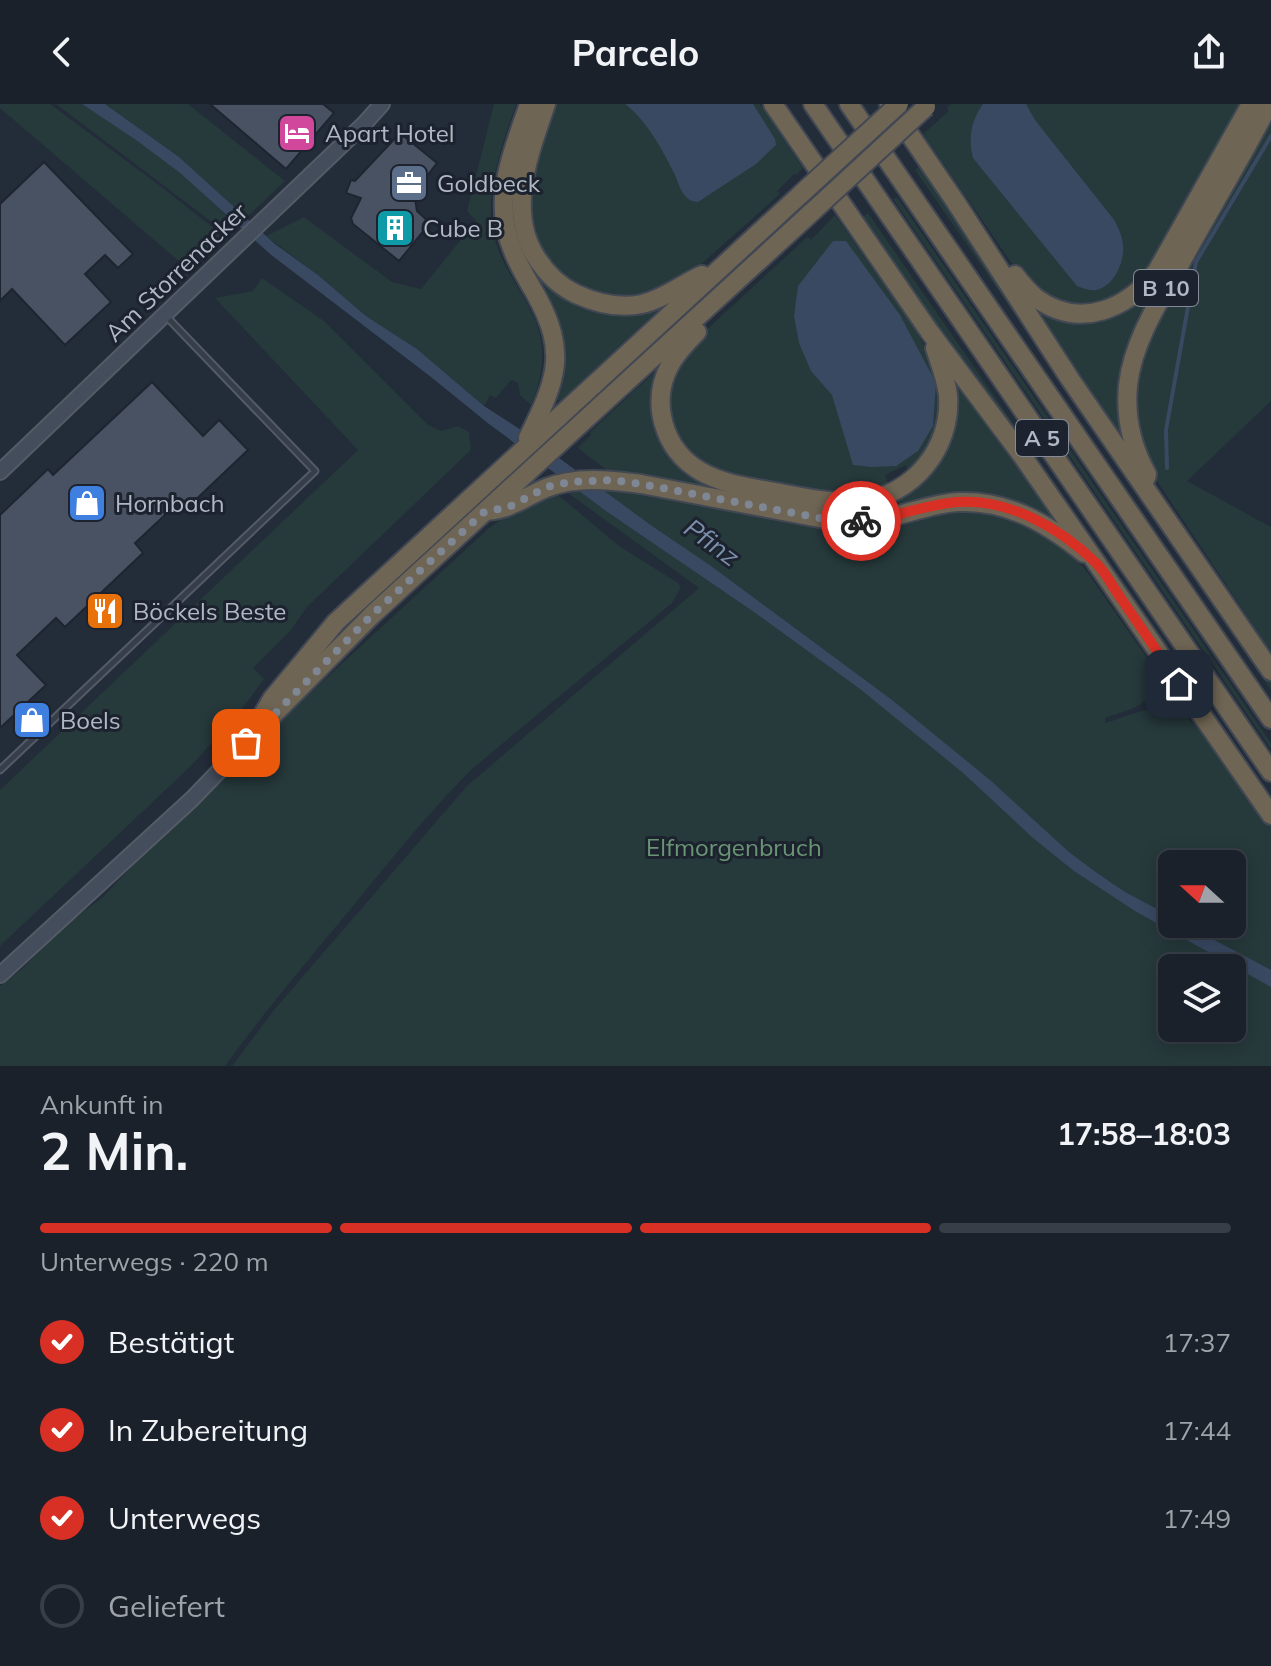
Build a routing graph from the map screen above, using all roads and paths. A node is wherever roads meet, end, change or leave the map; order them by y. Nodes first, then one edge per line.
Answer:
1 (381, 104) edge
2 (529, 104) edge
3 (546, 104) edge
4 (773, 104) edge
5 (813, 104) edge
6 (849, 104) edge
7 (889, 104) edge
8 (899, 104) edge
9 (1251, 104) edge
10 (1269, 104) edge
11 (928, 106) edge
12 (955, 201) junction
13 (720, 268) junction
14 (725, 290) junction
15 (164, 314) junction
16 (929, 331) junction
17 (546, 418) junction
18 (0, 472) edge
19 (1145, 488) junction
20 (484, 512) junction
21 (1097, 563) junction
22 (1271, 671) edge
23 (1271, 719) edge
24 (246, 743) junction
25 (0, 770) edge
26 (1271, 772) edge
27 (1271, 815) edge
28 (0, 975) edge

1 - 15 street, Am Storrenacker
2 - 17 highway
3 - 13 highway
4 - 16 highway
5 - 26 highway, A 5
6 - 23 highway, A 5
7 - 12 highway
8 - 13 highway, bridge
9 - 12 highway
10 - 19 highway, B 10
11 - 14 highway, bridge
12 - 19 highway
13 - 17 highway
14 - 16 highway
14 - 20 highway
15 - 18 street, Am Storrenacker
15 - 25 lane
16 - 21 highway
17 - 24 highway
19 - 22 highway
20 - 21 highway
20 - 24 highway
21 - 27 highway
24 - 28 street

